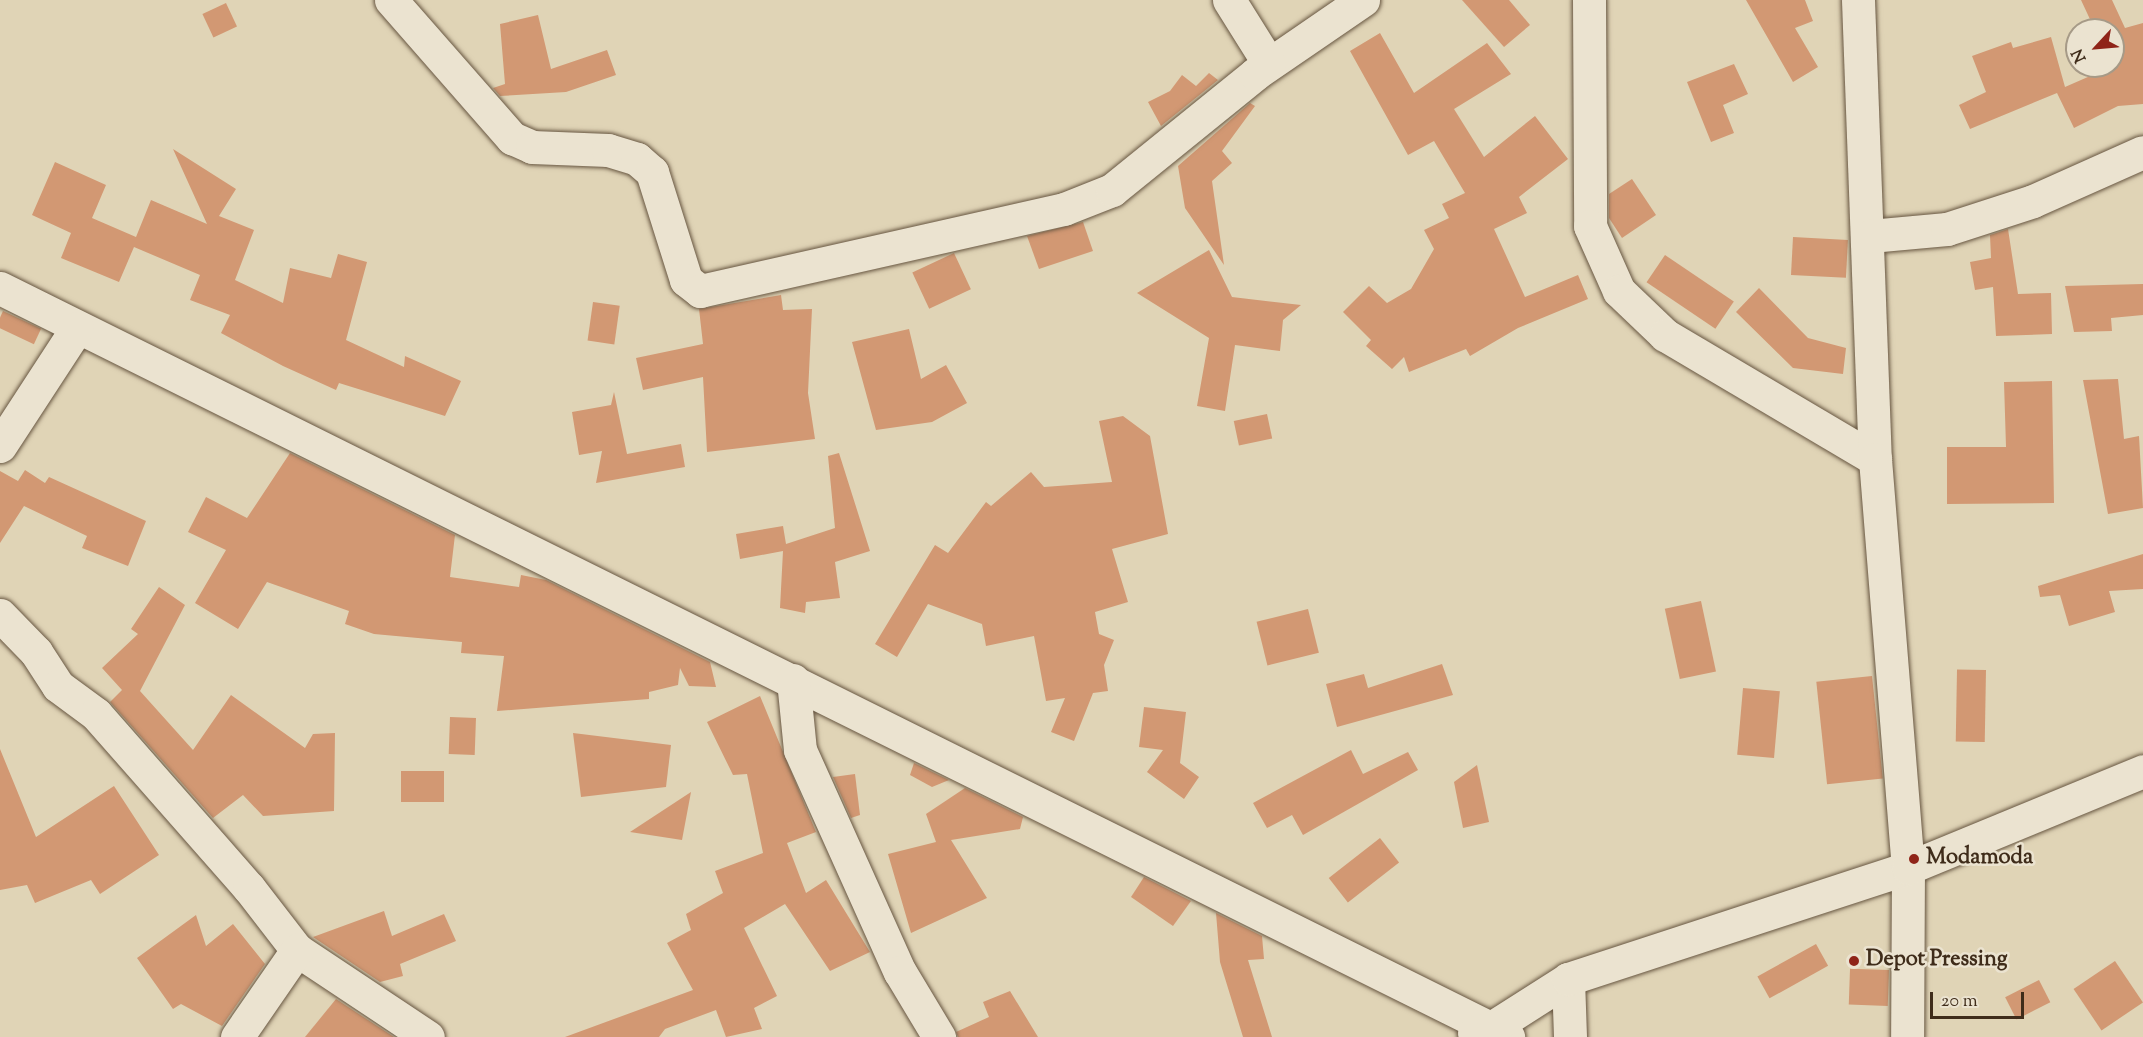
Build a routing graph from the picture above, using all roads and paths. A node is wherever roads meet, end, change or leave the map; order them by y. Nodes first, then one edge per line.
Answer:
1 (391, 0) edge
2 (1229, 0) edge
3 (1363, 0) edge
4 (1589, 0) edge
5 (1858, 0) edge
6 (1269, 64) junction
7 (2143, 153) edge
8 (1870, 236) junction
9 (0, 288) edge
10 (77, 328) junction
11 (0, 446) edge
12 (1875, 459) junction
13 (0, 615) edge
14 (793, 680) junction
15 (2143, 771) edge
16 (1908, 868) junction
17 (297, 951) junction
18 (1568, 979) junction
19 (1501, 1032) edge
20 (237, 1037) edge
21 (428, 1037) edge
22 (939, 1037) edge
23 (1462, 1037) edge
24 (1570, 1037) edge
25 (1907, 1037) edge

1 - 6 street
2 - 6 street
3 - 6 street
4 - 12 street
5 - 8 street
7 - 8 street
8 - 12 street
9 - 10 street
10 - 11 street
10 - 14 street
12 - 16 street
13 - 17 street
14 - 19 street
14 - 22 street
15 - 16 street
16 - 18 street
16 - 25 street
17 - 20 street
17 - 21 street
18 - 19 street
18 - 24 street
19 - 23 street

